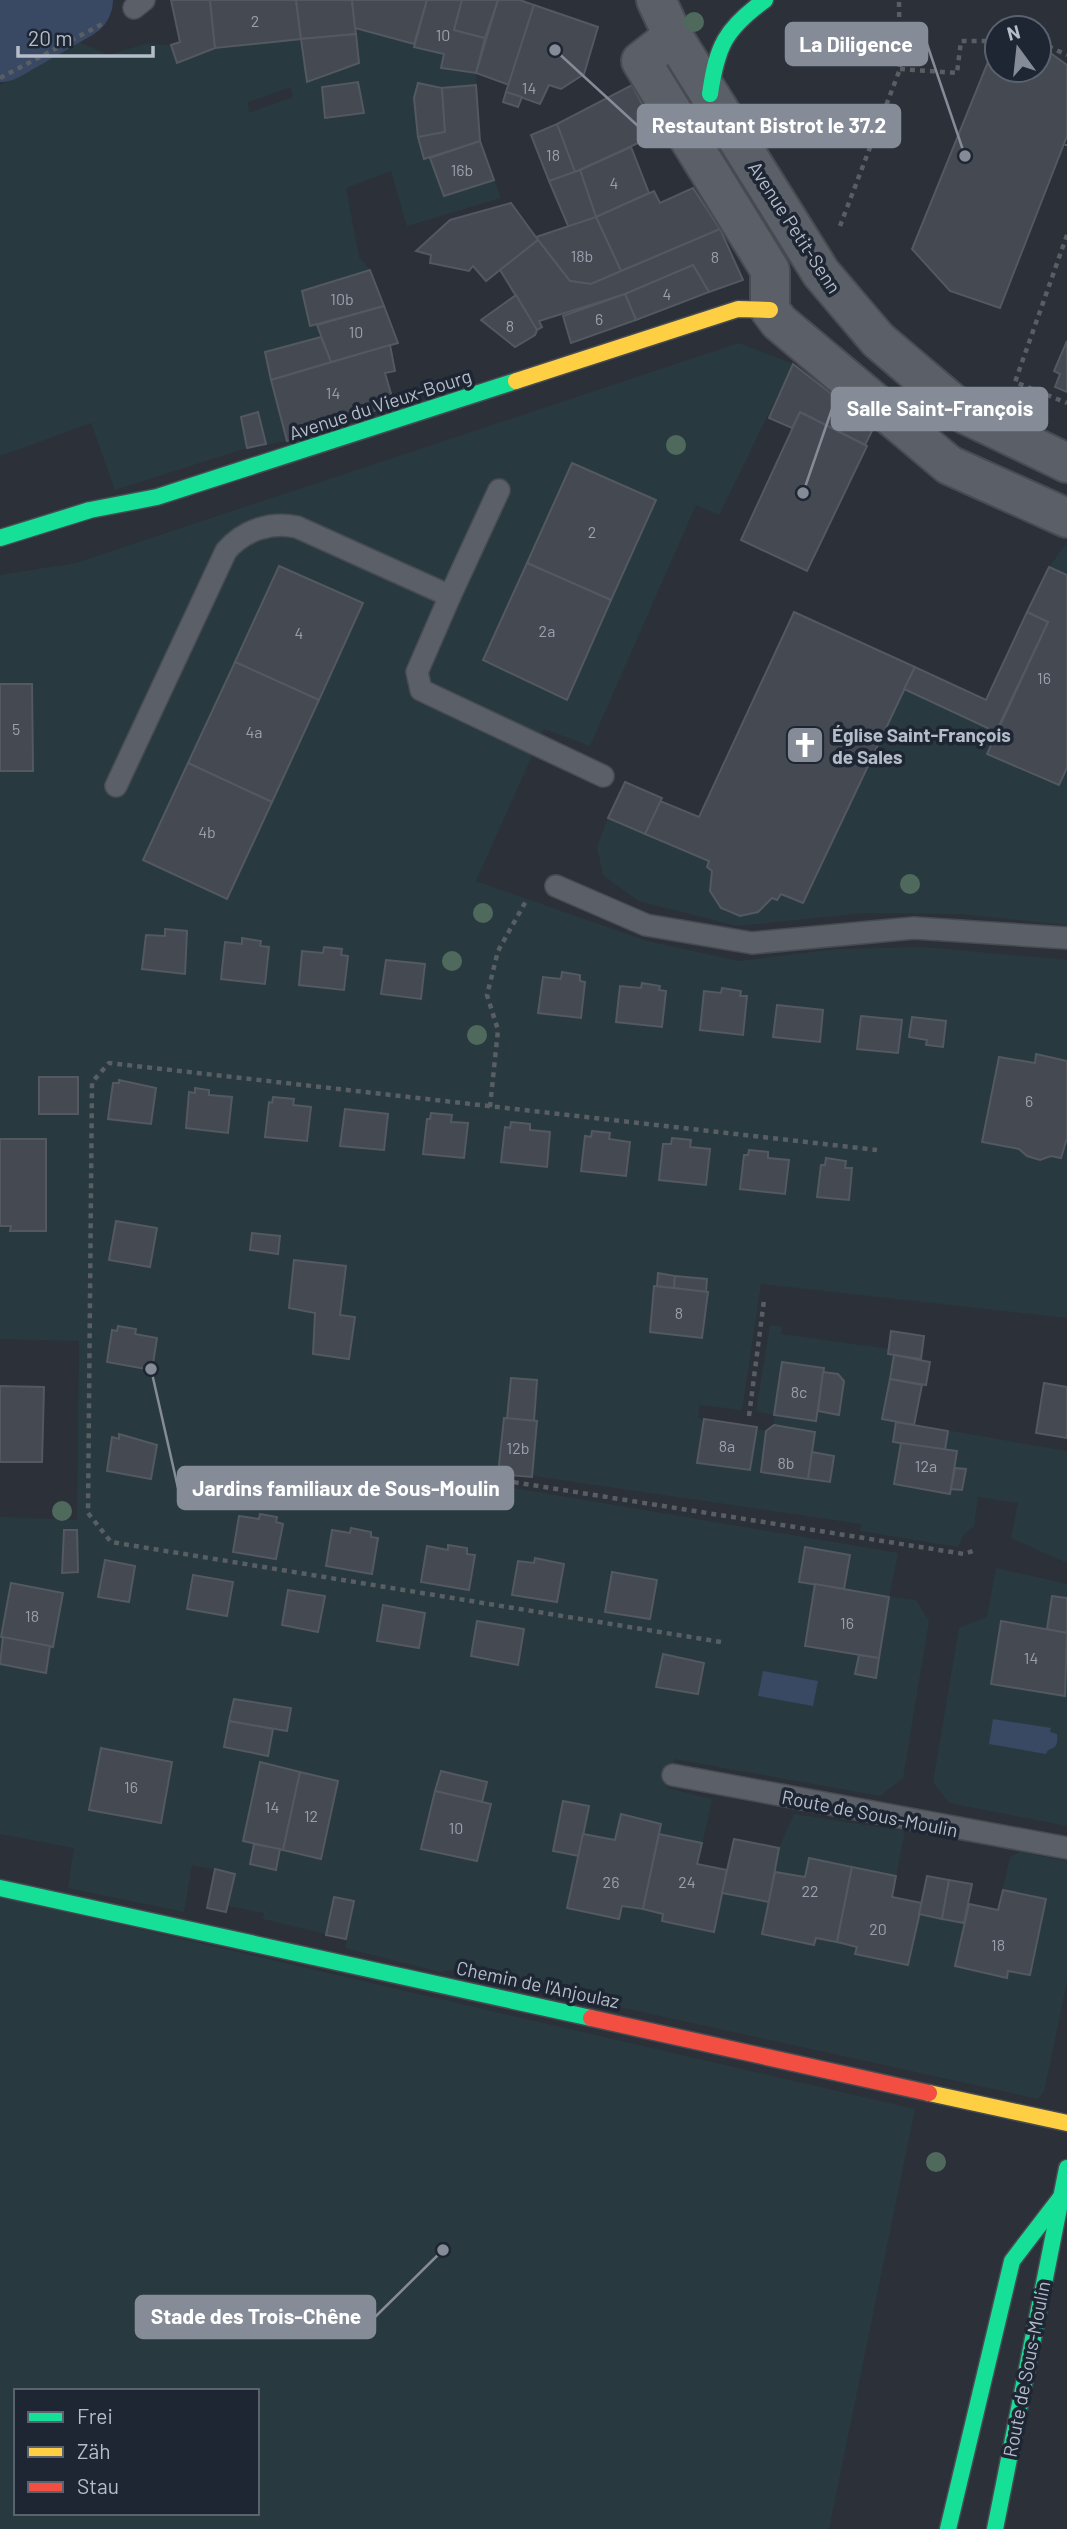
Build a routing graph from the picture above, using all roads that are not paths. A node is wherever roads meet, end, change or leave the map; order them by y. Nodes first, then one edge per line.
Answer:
1 (656, 0) edge
2 (765, 0) edge
3 (673, 36) junction
4 (710, 94) junction
5 (770, 310) junction
6 (1067, 463) edge
7 (499, 490) dead end
8 (1067, 517) edge
9 (0, 538) edge
10 (450, 596) junction
11 (603, 776) dead end
12 (116, 786) dead end
13 (556, 886) dead end
14 (1067, 938) edge
15 (673, 1775) dead end
16 (1067, 1848) edge
17 (0, 1888) edge
18 (1067, 2123) edge
19 (1067, 2168) edge
20 (1060, 2197) junction
21 (948, 2529) edge
22 (995, 2529) edge

1 - 3 street, Avenue Petit-Senn
2 - 4 street
3 - 4 street, Avenue Petit-Senn
3 - 5 street
4 - 6 street, Avenue Petit-Senn
5 - 8 street
5 - 9 street, Avenue du Vieux-Bourg
7 - 10 lane
10 - 11 lane
10 - 12 lane
13 - 14 lane
15 - 16 lane, Route de Sous-Moulin
17 - 18 street, Chemin de l'Anjoulaz
19 - 20 street, Route de Sous-Moulin
20 - 21 street
20 - 22 street, Route de Sous-Moulin

